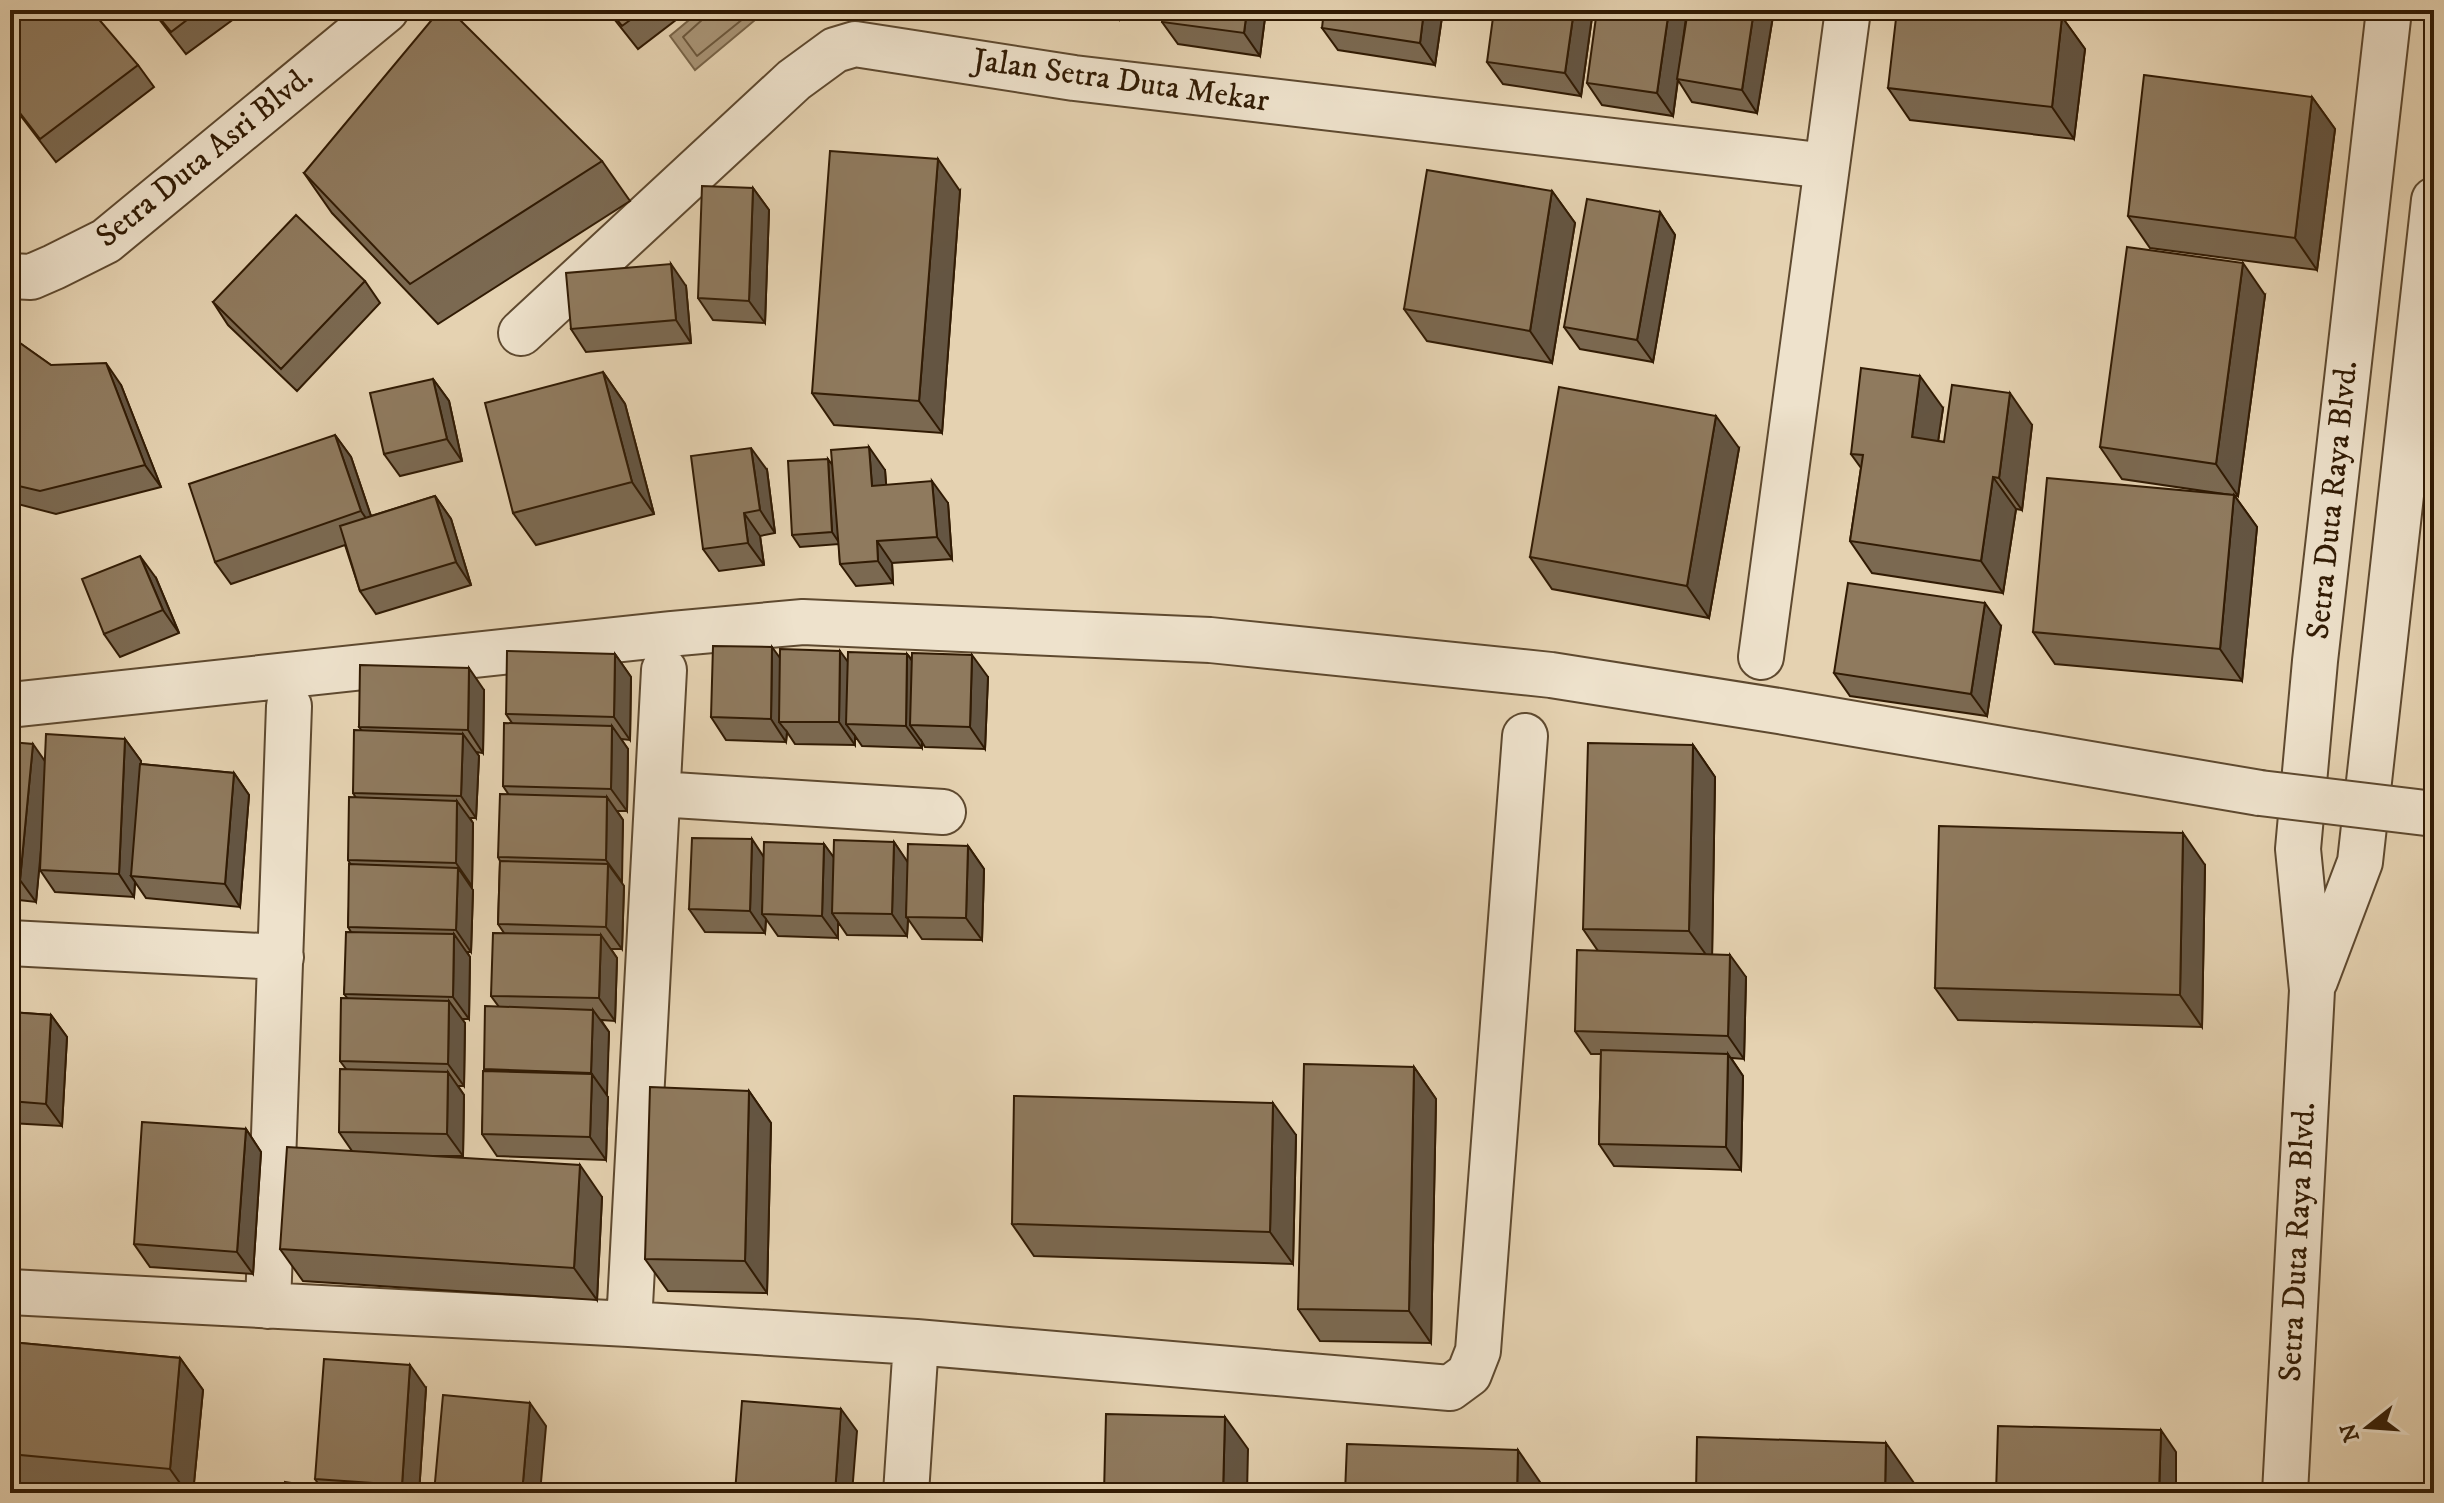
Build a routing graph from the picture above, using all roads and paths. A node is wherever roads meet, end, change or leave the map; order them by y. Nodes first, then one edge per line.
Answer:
1 (386, 10) edge
2 (1848, 10) edge
3 (2389, 10) edge
4 (1827, 166) junction
5 (2434, 200) edge
6 (10, 276) edge
7 (521, 333) dead end
8 (1761, 657) dead end
9 (2315, 661) junction
10 (664, 670) dead end
11 (2382, 676) junction
12 (10, 705) edge
13 (289, 706) dead end
14 (1525, 736) dead end
15 (658, 794) junction
16 (943, 812) dead end
17 (2434, 814) edge
18 (10, 943) edge
19 (281, 957) junction
20 (2312, 990) junction
21 (10, 1292) edge
22 (268, 1306) junction
23 (629, 1324) junction
24 (916, 1342) junction
25 (906, 1493) edge
26 (2285, 1493) edge

1 - 6 street, Setra Duta Asri Blvd.
2 - 4 street
3 - 9 street, Setra Duta Raya Blvd.
4 - 7 street, Jalan Setra Duta Mekar
4 - 8 street
5 - 11 street, Setra Duta Raya Blvd.
9 - 11 street
9 - 20 street, Setra Duta Raya Blvd.
10 - 15 street
11 - 20 street, Setra Duta Raya Blvd.
12 - 17 street, bridge
13 - 19 street
14 - 24 street
15 - 16 street
15 - 23 street
18 - 19 street
19 - 22 street
20 - 26 street, Setra Duta Raya Blvd.
21 - 22 street
22 - 23 street
23 - 24 street
24 - 25 street

